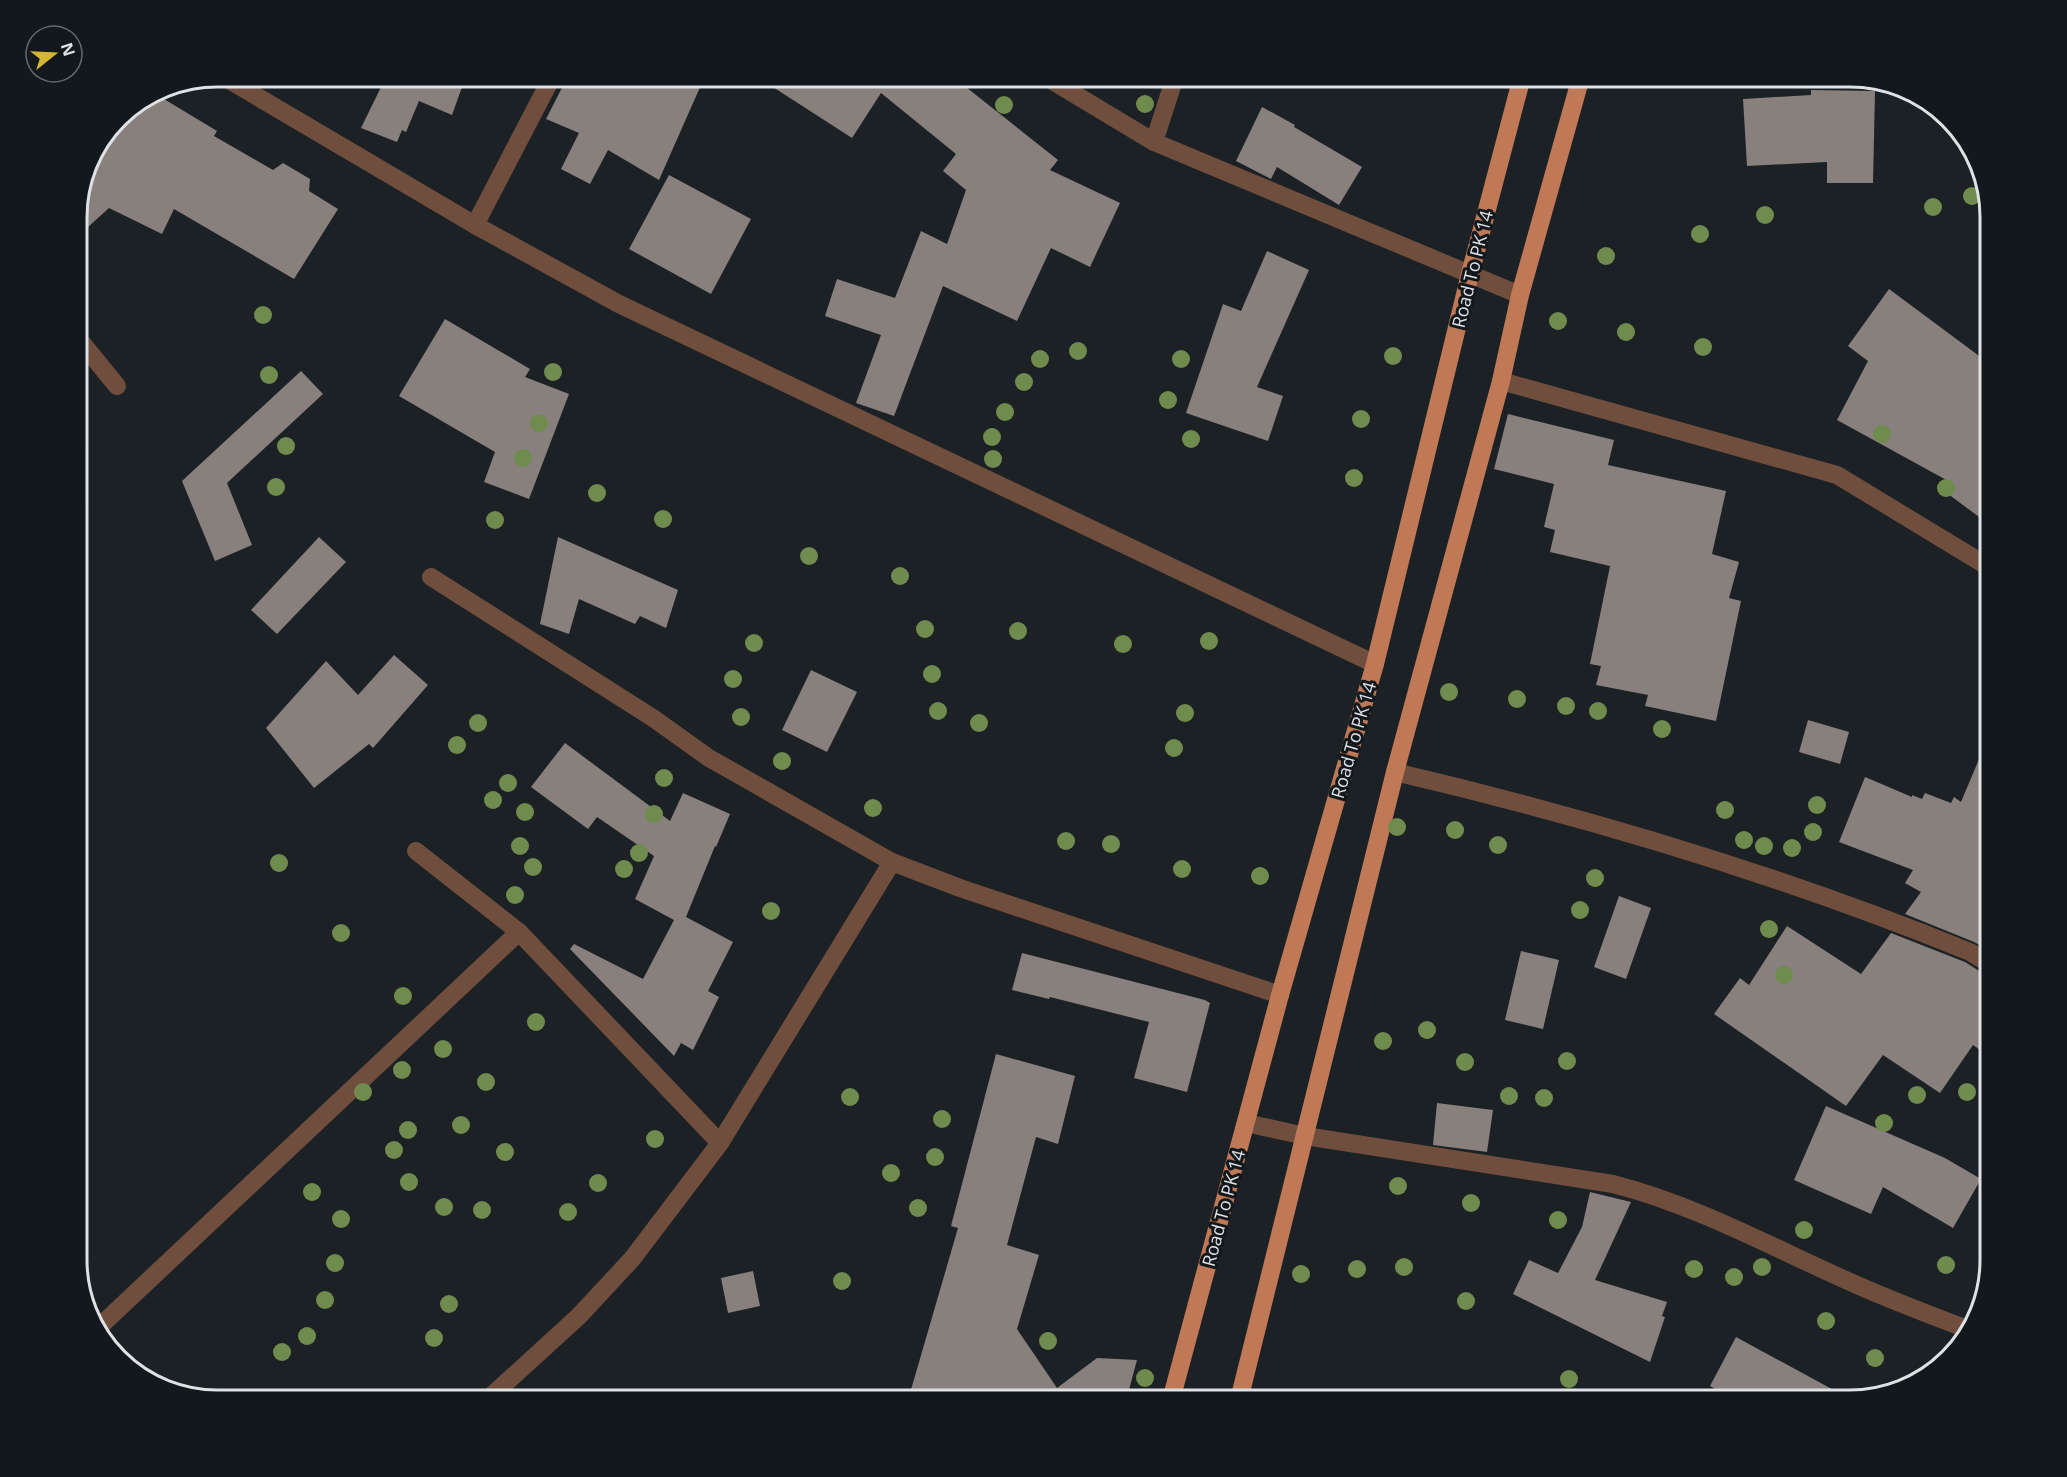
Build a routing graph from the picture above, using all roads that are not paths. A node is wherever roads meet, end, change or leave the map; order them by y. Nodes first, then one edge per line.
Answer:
1 (243, 87) edge
2 (546, 87) edge
3 (1064, 87) edge
4 (1172, 87) edge
5 (1519, 87) edge
6 (1578, 87) edge
7 (1154, 142) junction
8 (475, 225) junction
9 (1470, 274) junction
10 (1520, 295) junction
11 (87, 349) edge
12 (1501, 381) junction
13 (117, 386) dead end
14 (1980, 562) edge
15 (431, 577) dead end
16 (1375, 664) junction
17 (1395, 772) junction
18 (416, 851) dead end
19 (892, 861) junction
20 (519, 932) junction
21 (1980, 959) edge
22 (1280, 995) junction
23 (1246, 1123) junction
24 (1305, 1136) junction
25 (720, 1143) junction
26 (103, 1322) edge
27 (1962, 1327) edge
28 (499, 1390) edge
29 (1174, 1390) edge
30 (1242, 1390) edge

1 - 8 street
2 - 8 street
3 - 7 street
4 - 7 street
5 - 9 main road, Road To PK 14
6 - 10 main road
7 - 9 street
8 - 16 street
9 - 10 street
9 - 16 main road, Road To PK 14
10 - 12 main road
11 - 13 street
12 - 14 street
12 - 17 main road
15 - 19 street
16 - 22 main road, Road To PK 14
17 - 21 street
17 - 24 main road
18 - 20 street
19 - 22 street
19 - 25 street
20 - 25 street
20 - 26 street
22 - 23 main road, Road To PK 14
23 - 24 street
23 - 29 main road, Road To PK 14
24 - 27 street
24 - 30 main road
25 - 28 street

